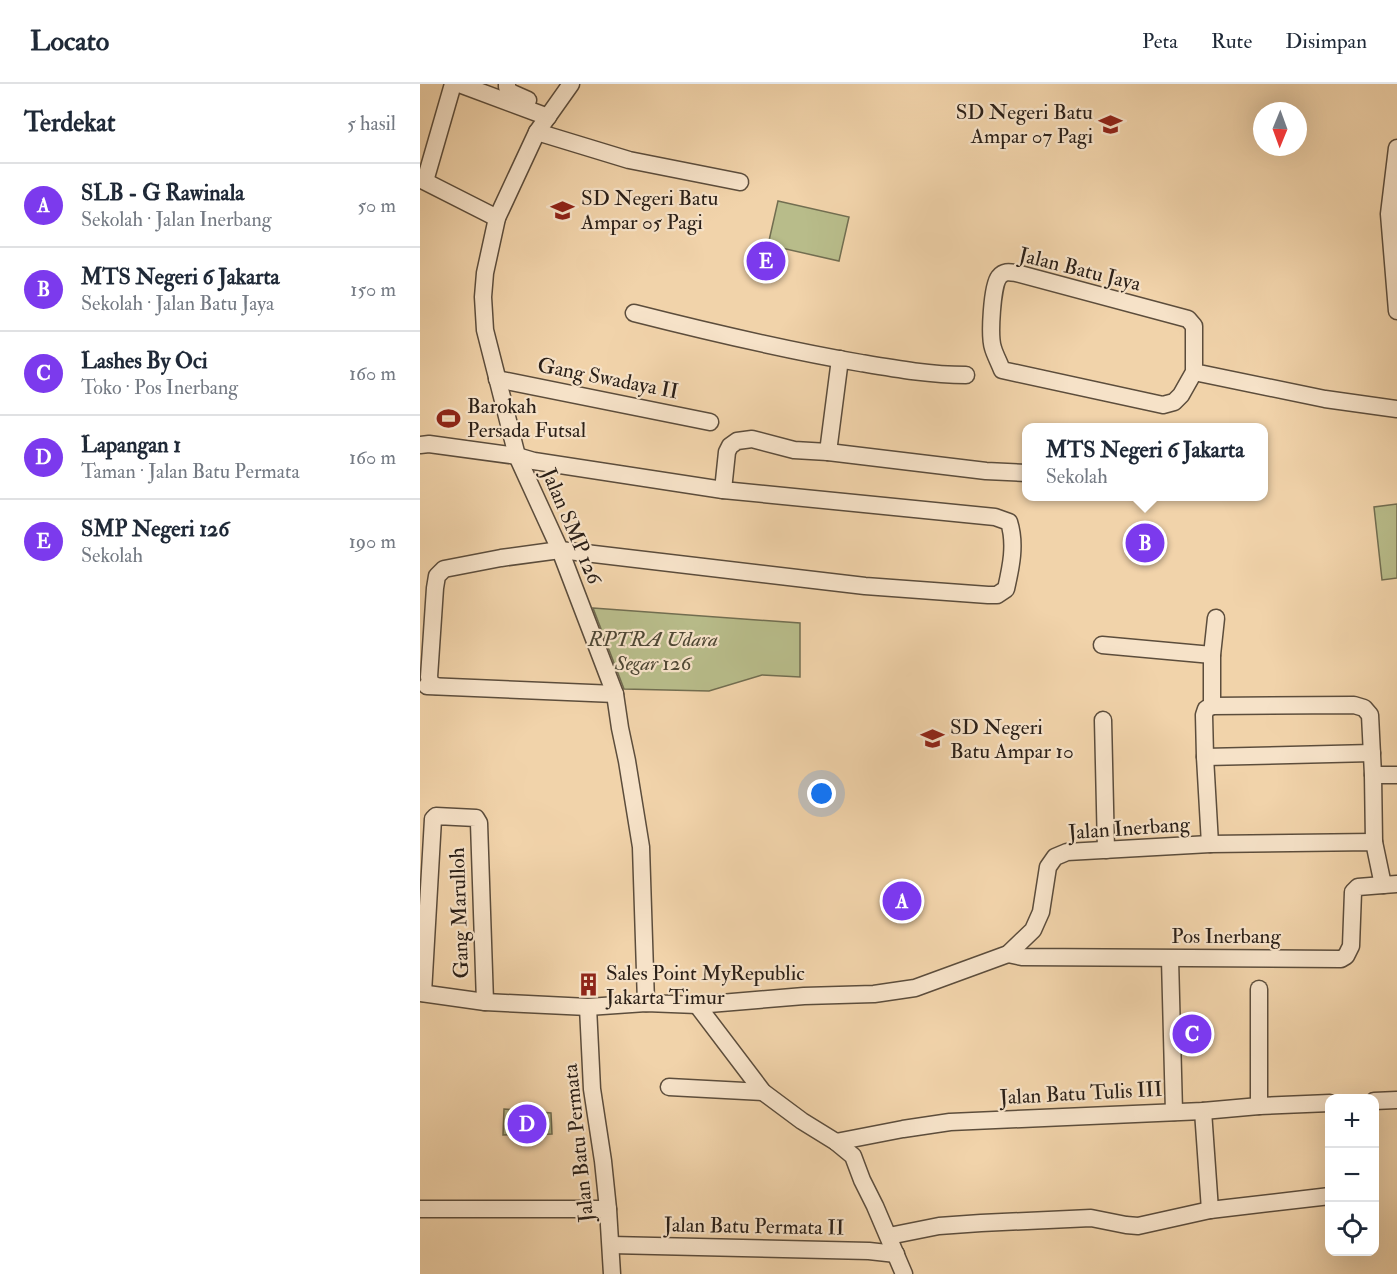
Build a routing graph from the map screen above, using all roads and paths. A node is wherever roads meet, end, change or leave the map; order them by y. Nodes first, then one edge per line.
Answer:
1 (458, 84) edge
2 (507, 84) edge
3 (571, 84) edge
4 (550, 113) junction
5 (537, 132) junction
6 (1397, 151) edge
7 (423, 180) edge
8 (740, 182) dead end
9 (497, 218) junction
10 (1397, 311) edge
11 (634, 313) dead end
12 (840, 359) junction
13 (1194, 372) junction
14 (966, 375) dead end
15 (497, 379) junction
16 (1397, 409) edge
17 (710, 422) dead end
18 (420, 445) edge
19 (828, 452) junction
20 (517, 456) junction
21 (1022, 473) edge
22 (723, 490) junction
23 (560, 550) junction
24 (1216, 618) dead end
25 (1102, 645) dead end
26 (1212, 655) junction
27 (428, 686) edge
28 (615, 694) junction
29 (1212, 706) junction
30 (1103, 720) dead end
31 (1372, 753) junction
32 (1204, 757) junction
33 (1397, 775) edge
34 (1373, 776) junction
35 (1374, 842) junction
36 (1210, 844) junction
37 (1106, 850) junction
38 (1390, 885) edge
39 (1008, 954) junction
40 (1170, 959) junction
41 (1259, 989) dead end
42 (422, 993) edge
43 (485, 1002) junction
44 (646, 1003) junction
45 (697, 1005) junction
46 (588, 1007) junction
47 (669, 1087) dead end
48 (763, 1092) junction
49 (1397, 1100) edge
50 (1379, 1101) edge
51 (1325, 1103) edge
52 (1259, 1106) junction
53 (1203, 1111) junction
54 (1174, 1112) junction
55 (836, 1142) junction
56 (1325, 1196) edge
57 (420, 1209) edge
58 (608, 1209) junction
59 (1210, 1210) junction
60 (889, 1236) junction
61 (611, 1245) junction
62 (896, 1254) junction
63 (612, 1274) edge
64 (904, 1274) edge

1 - 4 street
1 - 7 street
2 - 4 street
3 - 4 street, Jalan SMP 126
4 - 5 street, Jalan SMP 126
5 - 8 street
5 - 9 street, Jalan SMP 126
6 - 10 street
7 - 9 street
9 - 15 street, Jalan SMP 126
11 - 12 street
12 - 14 street
12 - 19 street
13 - 13 street, Jalan Batu Jaya
13 - 16 street
15 - 17 street, Gang Swadaya II
15 - 20 street, Jalan SMP 126
18 - 20 street
19 - 21 street
19 - 22 street
20 - 22 street
20 - 23 street, Jalan SMP 126
22 - 23 street
23 - 27 street
23 - 28 street, Jalan SMP 126
24 - 26 street
25 - 26 street
26 - 29 street
27 - 28 street
28 - 44 street, Jalan SMP 126
29 - 31 street
29 - 32 street
30 - 37 street
31 - 32 street
31 - 34 street
32 - 36 street
33 - 34 street
34 - 35 street
35 - 36 street, Jalan Inerbang
35 - 38 street
36 - 37 street, Jalan Inerbang
37 - 39 street, Jalan Inerbang
38 - 40 street, Pos Inerbang
39 - 40 street, Pos Inerbang
39 - 45 street, Jalan Inerbang
40 - 54 street
41 - 52 street
42 - 43 street, Jalan Inerbang
42 - 43 street, Gang Marulloh
43 - 46 street, Jalan Inerbang
44 - 45 street, Jalan Inerbang
44 - 46 street, Jalan Inerbang
45 - 48 street
46 - 58 street, Jalan Batu Permata
47 - 48 street
48 - 55 street
49 - 50 street
51 - 52 street, Jalan Batu Tulis III
52 - 53 street, Jalan Batu Tulis III
53 - 54 street, Jalan Batu Tulis III
53 - 59 street
54 - 55 street, Jalan Batu Tulis III
55 - 60 street
56 - 59 street
57 - 58 street
58 - 61 street, Jalan Batu Permata
59 - 60 street
60 - 62 street
61 - 62 street, Jalan Batu Permata II
61 - 63 street, Jalan Batu Permata
62 - 64 street

